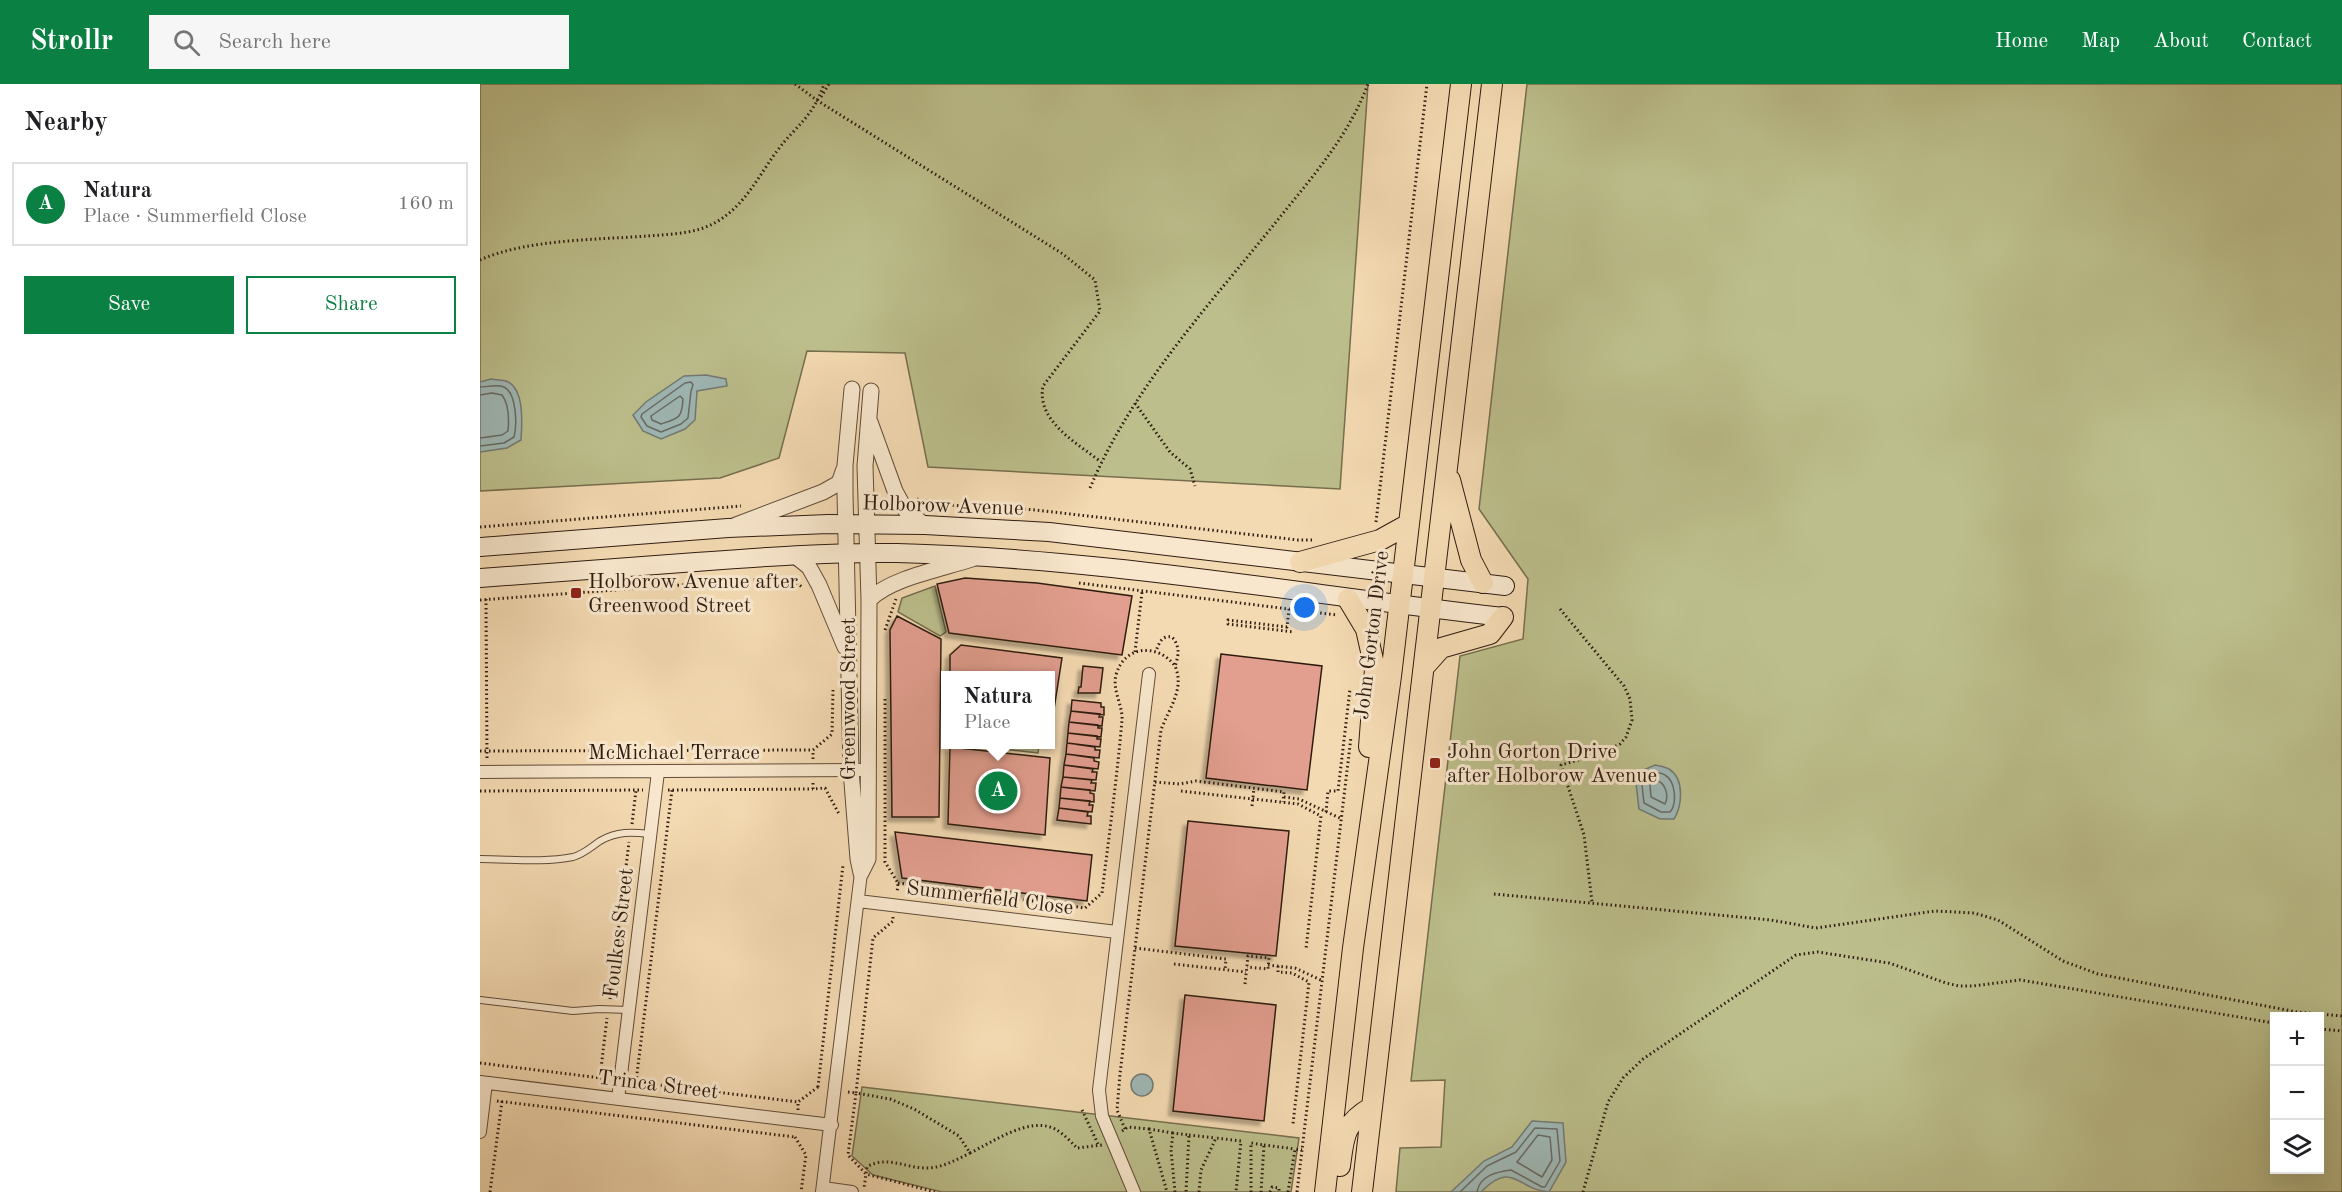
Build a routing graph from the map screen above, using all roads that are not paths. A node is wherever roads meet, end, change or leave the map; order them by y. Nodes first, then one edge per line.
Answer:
1 (1461, 84) edge
2 (1492, 84) edge
3 (852, 389) dead end
4 (871, 391) dead end
5 (868, 416) junction
6 (845, 465) junction
7 (1447, 468) junction
8 (846, 524) junction
9 (867, 524) junction
10 (1409, 524) junction
11 (925, 525) junction
12 (728, 528) junction
13 (480, 547) edge
14 (868, 553) junction
15 (847, 554) junction
16 (794, 555) junction
17 (977, 557) junction
18 (1300, 562) junction
19 (1402, 573) junction
20 (1434, 577) junction
21 (480, 578) edge
22 (1483, 583) junction
23 (1505, 586) dead end
24 (869, 600) junction
25 (1399, 605) junction
26 (1345, 608) junction
27 (1431, 608) junction
28 (1503, 617) joint
29 (849, 655) junction
30 (1424, 667) junction
31 (1149, 674) dead end
32 (851, 770) junction
33 (869, 770) junction
34 (484, 772) edge
35 (658, 772) junction
36 (1372, 815) junction
37 (650, 834) junction
38 (480, 859) edge
39 (861, 873) junction
40 (858, 901) junction
41 (1117, 932) junction
42 (480, 1000) edge
43 (629, 1010) junction
44 (483, 1082) edge
45 (618, 1099) junction
46 (1371, 1107) junction
47 (832, 1125) junction
48 (480, 1132) edge
49 (822, 1190) edge
50 (852, 1192) edge
51 (1134, 1192) edge
52 (1325, 1192) edge
53 (1337, 1192) edge
54 (1362, 1192) edge

1 - 10 main road, John Gorton Drive
2 - 7 main road
3 - 6 street, Greenwood Street
4 - 5 street, Greenwood Street
5 - 9 street, Greenwood Street
5 - 11 street
6 - 8 street, Greenwood Street
6 - 12 street
7 - 20 main road
7 - 22 main road
8 - 9 main road, Holborow Avenue
8 - 12 main road, Holborow Avenue
8 - 15 street, Greenwood Street
9 - 11 main road, Holborow Avenue
9 - 14 street, Greenwood Street
10 - 18 main road
10 - 19 main road, John Gorton Drive
11 - 18 main road, Holborow Avenue
12 - 13 main road, Holborow Avenue
14 - 15 main road
14 - 17 main road
14 - 24 street, Greenwood Street
15 - 16 main road
15 - 29 street, Greenwood Street
16 - 21 main road
16 - 29 street
17 - 24 street
17 - 26 main road
18 - 19 main road, Holborow Avenue
19 - 20 main road, Holborow Avenue
19 - 25 main road, John Gorton Drive
20 - 22 main road, Holborow Avenue
20 - 27 main road
22 - 23 main road, Holborow Avenue
24 - 33 street, Greenwood Street
25 - 26 main road
25 - 27 main road
25 - 36 main road, John Gorton Drive
26 - 36 main road
27 - 28 main road
27 - 30 main road
28 - 30 main road
29 - 32 street, Greenwood Street
30 - 46 main road
31 - 41 street
32 - 33 street, McMichael Terrace
32 - 35 street, McMichael Terrace
32 - 39 street, Greenwood Street
33 - 39 street, Greenwood Street
34 - 35 street, McMichael Terrace
35 - 37 street, Foulkes Street
36 - 52 main road, John Gorton Drive
37 - 38 lane
37 - 43 street, Foulkes Street
39 - 40 street, Greenwood Street
40 - 41 street, Summerfield Close
40 - 47 street, Greenwood Street
41 - 51 street
42 - 43 lane
43 - 45 street, Foulkes Street
44 - 45 street, Trinca Street
44 - 48 street
45 - 47 street, Trinca Street
46 - 53 main road
46 - 54 main road
47 - 49 street, Greenwood Street
49 - 50 street

